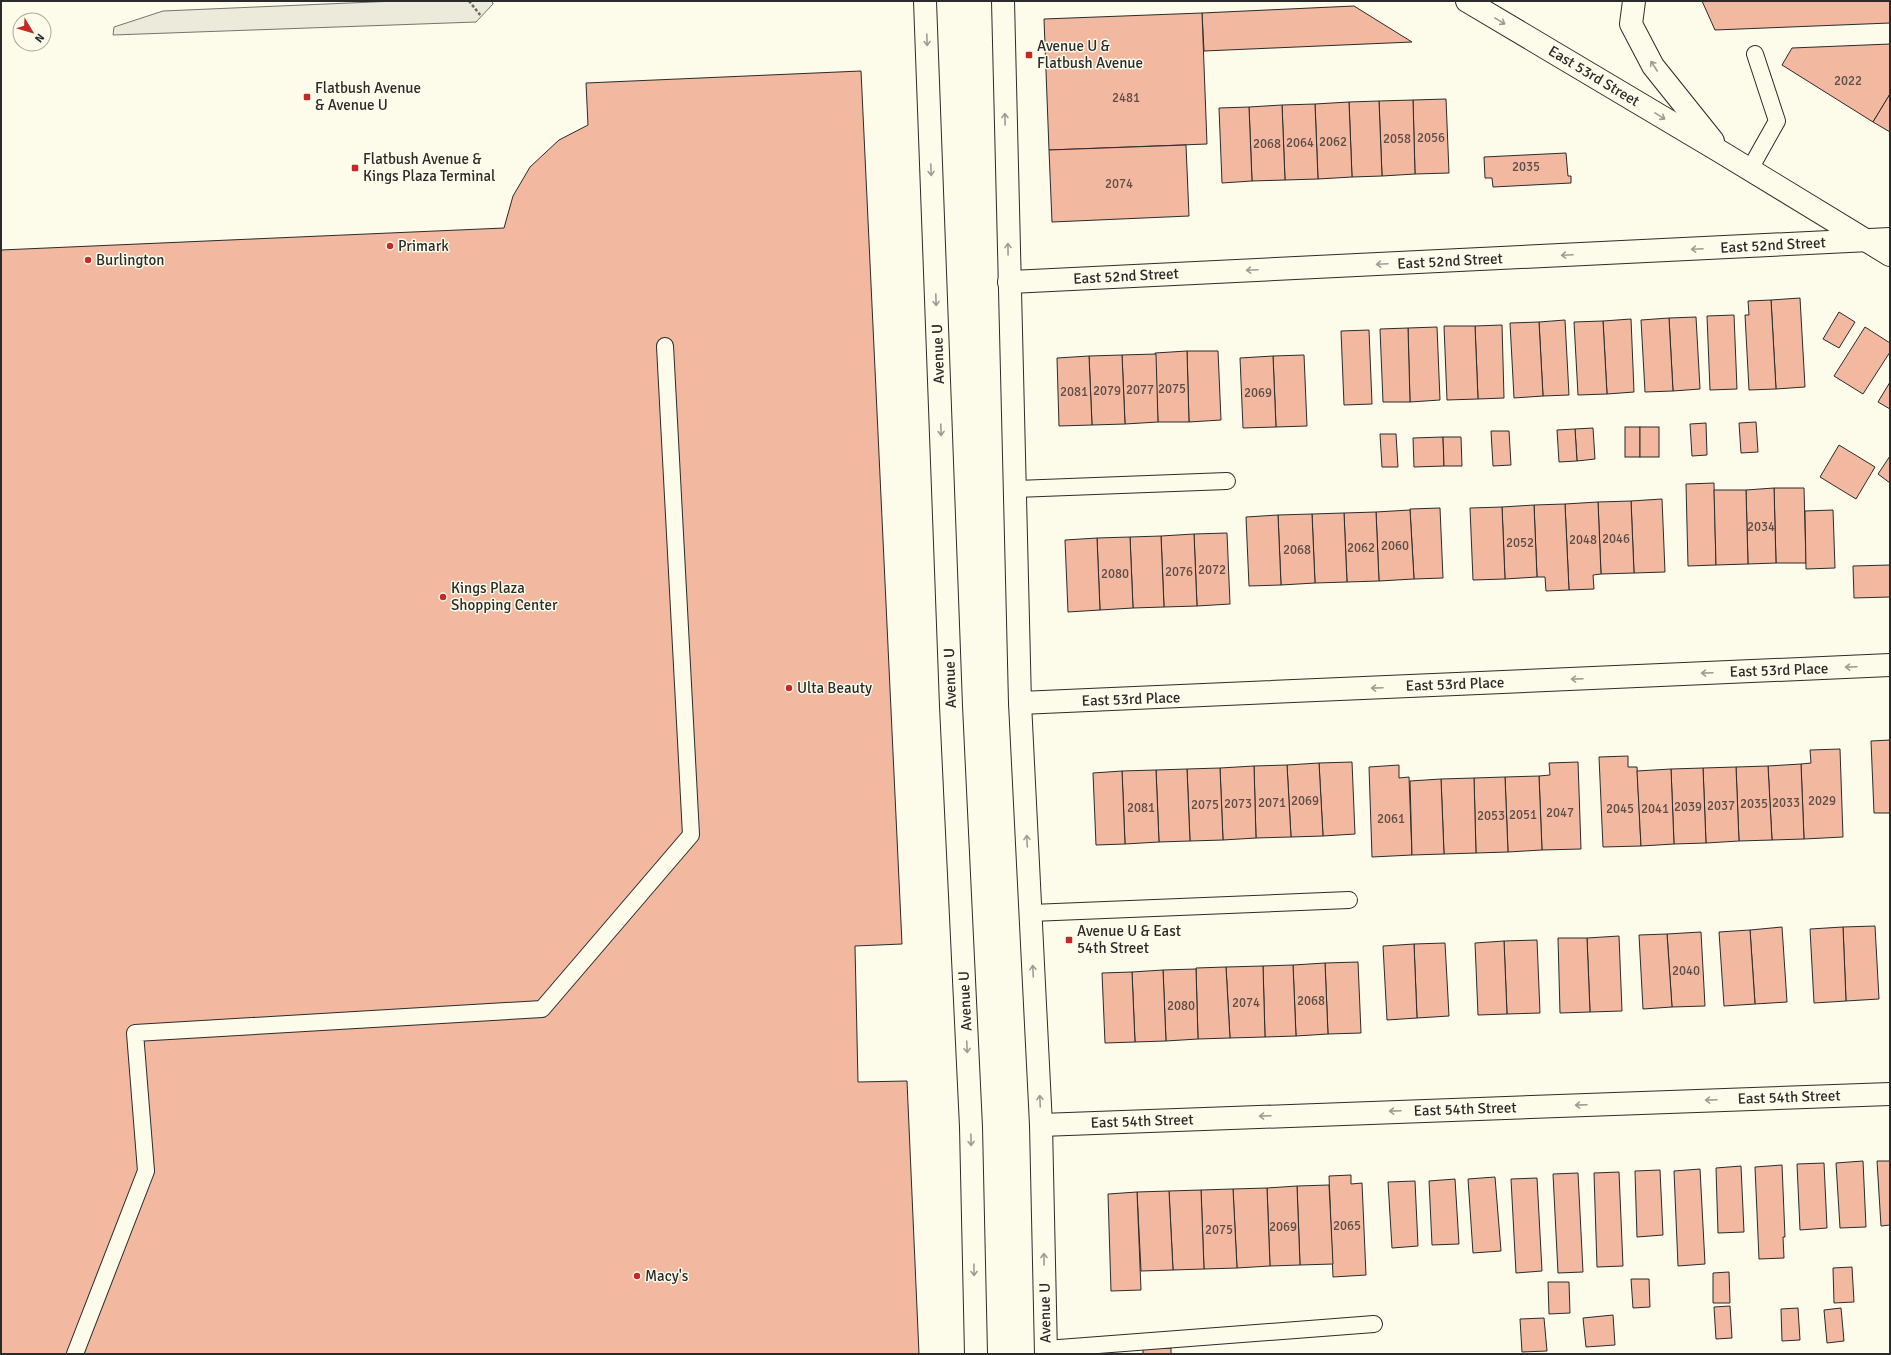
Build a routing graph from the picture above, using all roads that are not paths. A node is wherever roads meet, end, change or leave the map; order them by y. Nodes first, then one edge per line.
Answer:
1 (925, 1) edge
2 (1003, 1) edge
3 (1467, 1) edge
4 (1634, 1) edge
5 (1755, 54) dead end
6 (1721, 152) junction
7 (1750, 169) junction
8 (1890, 239) edge
9 (1866, 241) junction
10 (1890, 255) edge
11 (1009, 282) junction
12 (665, 346) dead end
13 (1227, 482) dead end
14 (1015, 489) junction
15 (1890, 665) edge
16 (1020, 703) junction
17 (1349, 900) dead end
18 (1031, 913) junction
19 (1890, 1094) edge
20 (1041, 1125) junction
21 (1374, 1324) dead end
22 (1046, 1352) edge
23 (75, 1354) edge
24 (976, 1354) edge

1 -> 24 street, Avenue U
11 -> 2 street, Avenue U
3 -> 6 street, East 53rd Street
6 -> 4 street, East 53rd Street
5 - 7 lane
6 - 7 street, East 53rd Street
7 - 9 street, East 53rd Street
8 - 9 street, East 52nd Street
9 - 10 street, East 53rd Street
9 -> 11 street, East 52nd Street
11 - 14 street, Avenue U
12 - 23 lane
13 - 14 lane
14 - 16 street, Avenue U
15 -> 16 street, East 53rd Place
18 -> 16 street, Avenue U
17 - 18 lane
20 -> 18 street, Avenue U
19 -> 20 street, East 54th Street
22 -> 20 street, Avenue U
21 - 22 lane

